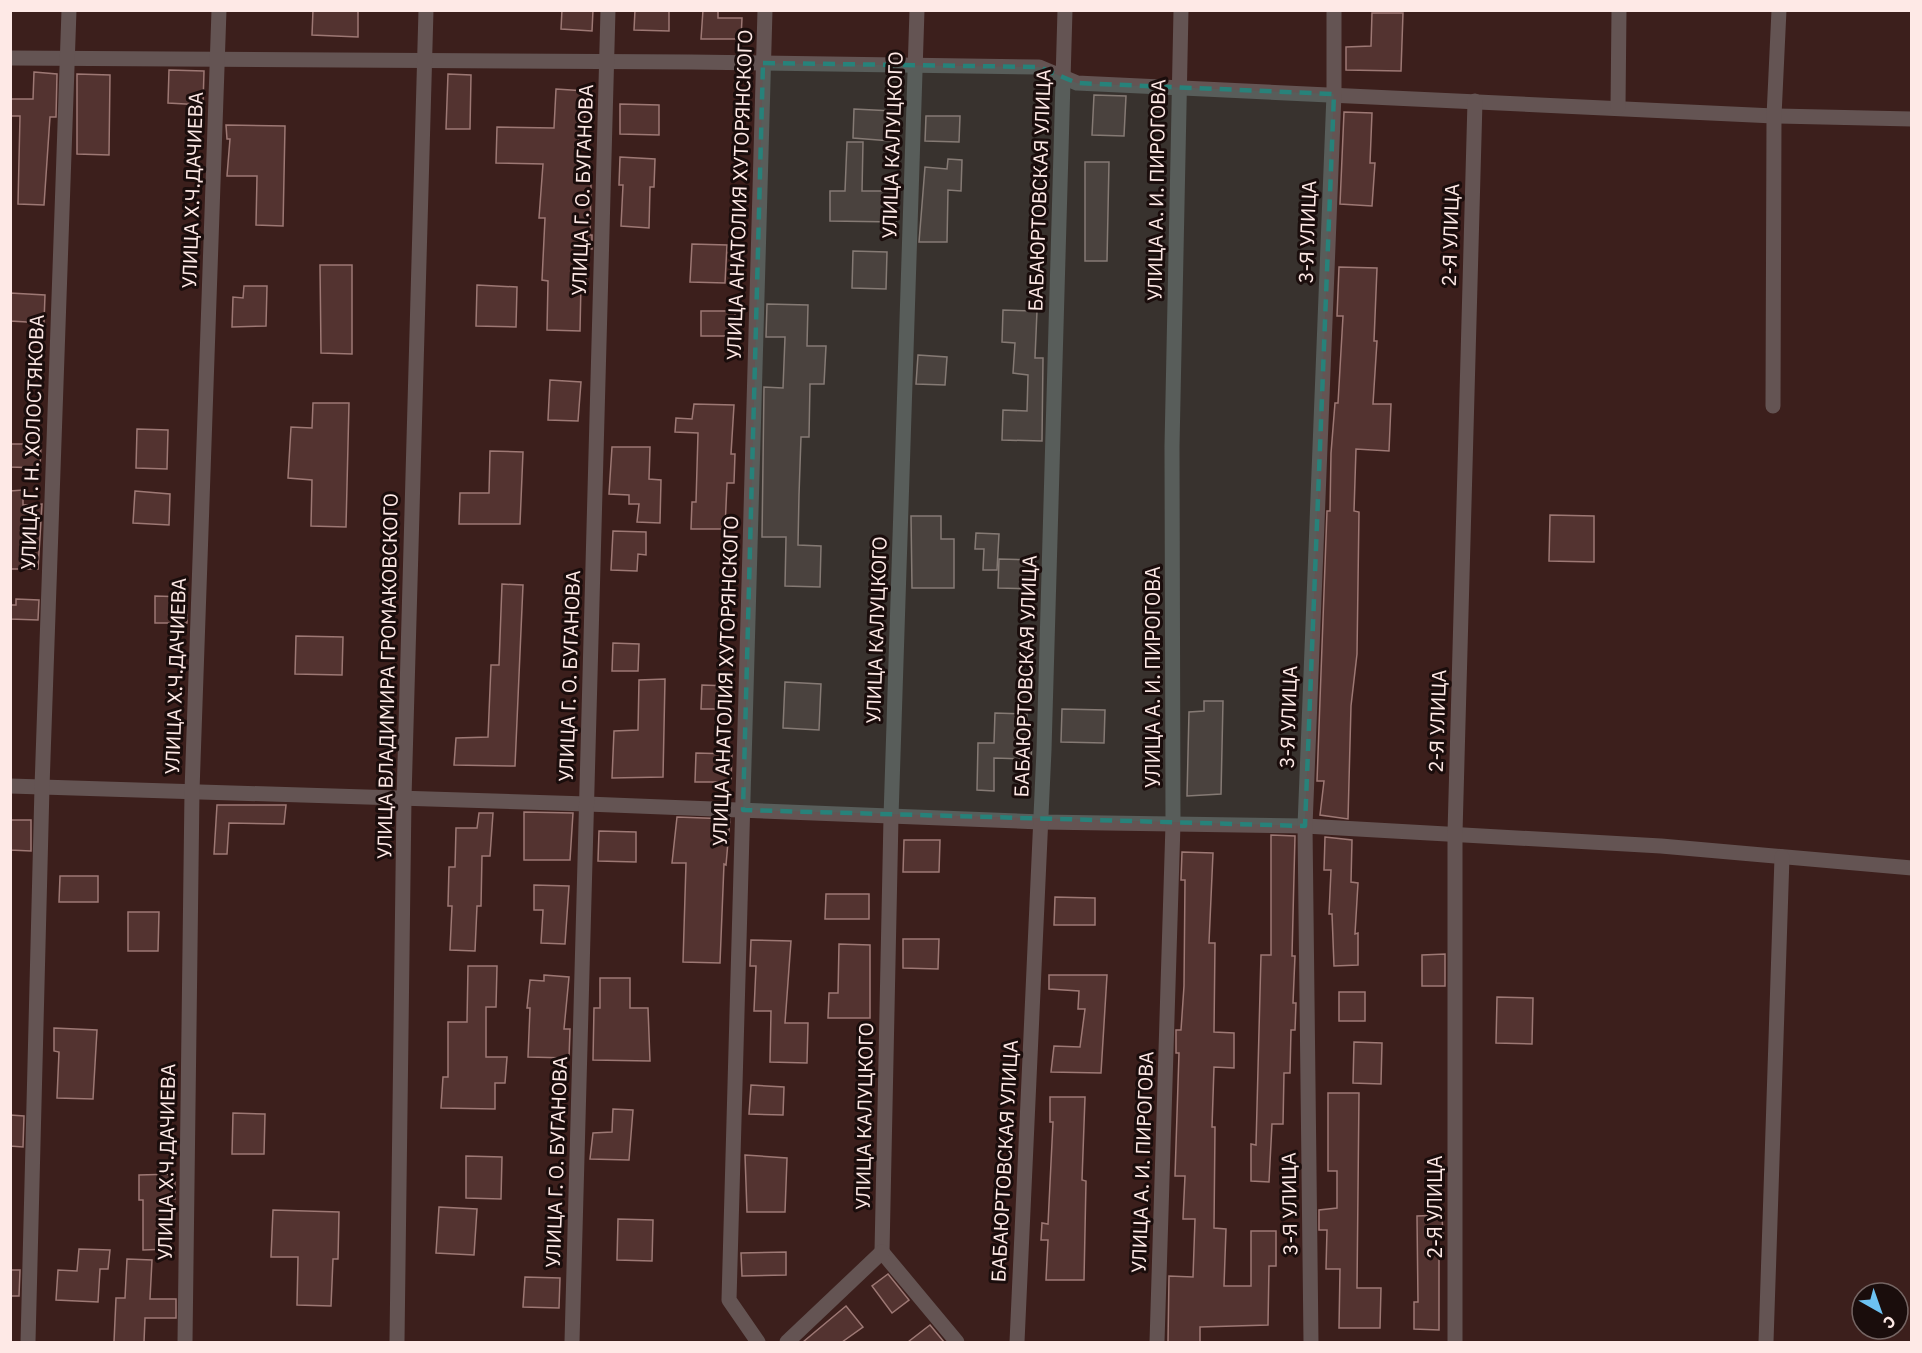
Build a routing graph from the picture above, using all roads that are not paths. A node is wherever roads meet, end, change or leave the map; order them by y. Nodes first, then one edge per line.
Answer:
1 (69, 10) edge
2 (219, 10) edge
3 (426, 10) edge
4 (608, 10) edge
5 (765, 10) edge
6 (917, 10) edge
7 (1065, 10) edge
8 (1181, 10) edge
9 (1334, 10) edge
10 (1619, 10) edge
11 (1779, 10) edge
12 (10, 58) edge
13 (67, 59) junction
14 (217, 60) junction
15 (425, 61) junction
16 (607, 62) junction
17 (763, 63) junction
18 (916, 66) junction
19 (1063, 77) junction
20 (1179, 87) junction
21 (1334, 94) junction
22 (1475, 100) junction
23 (1618, 107) junction
24 (1774, 116) junction
25 (1911, 119) edge
26 (1773, 406) dead end
27 (10, 786) edge
28 (42, 787) junction
29 (192, 791) junction
30 (404, 798) junction
31 (587, 804) junction
32 (743, 810) junction
33 (891, 817) junction
34 (1041, 822) junction
35 (1173, 824) junction
36 (1305, 826) junction
37 (1455, 833) junction
38 (1782, 856) junction
39 (1911, 868) edge
40 (882, 1252) junction
41 (28, 1342) edge
42 (184, 1342) edge
43 (397, 1342) edge
44 (572, 1342) edge
45 (758, 1342) edge
46 (787, 1342) edge
47 (957, 1342) edge
48 (1017, 1342) edge
49 (1157, 1342) edge
50 (1311, 1342) edge
51 (1455, 1342) edge
52 (1766, 1342) edge

1 - 13 street, УЛИЦА Г. Н. ХОЛОСТЯКОВА
2 - 14 street, УЛИЦА Х.Ч.ДАЧИЕВА
3 - 15 street, УЛИЦА ВЛАДИМИРА ГРОМАКОВСКОГО
4 - 16 street, УЛИЦА Г. О. БУГАНОВА
5 - 17 street, УЛИЦА АНАТОЛИЯ ХУТОРЯНСКОГО
6 - 18 street, УЛИЦА КАЛУЦКОГО
7 - 19 street, БАБАЮРТОВСКАЯ УЛИЦА
8 - 20 street, УЛИЦА А. И. ПИРОГОВА
9 - 21 street, 3-Я УЛИЦА
10 - 23 street
11 - 24 street
12 - 13 street
13 - 14 street
13 - 28 street, УЛИЦА Г. Н. ХОЛОСТЯКОВА
14 - 15 street
14 - 29 street, УЛИЦА Х.Ч.ДАЧИЕВА
15 - 16 street
15 - 30 street, УЛИЦА ВЛАДИМИРА ГРОМАКОВСКОГО
16 - 17 street
16 - 31 street, УЛИЦА Г. О. БУГАНОВА
17 - 18 street
17 - 32 street, УЛИЦА АНАТОЛИЯ ХУТОРЯНСКОГО
18 - 19 street
18 - 33 street, УЛИЦА КАЛУЦКОГО
19 - 20 street
19 - 34 street, БАБАЮРТОВСКАЯ УЛИЦА
20 - 21 street
20 - 35 street, УЛИЦА А. И. ПИРОГОВА
21 - 22 street
21 - 36 street, 3-Я УЛИЦА
22 - 23 street
22 - 37 street, 2-Я УЛИЦА
23 - 24 street
24 - 25 street
24 - 26 street
27 - 28 street
28 - 29 street
28 - 41 street, УЛИЦА Г. Н. ХОЛОСТЯКОВА
29 - 30 street
29 - 42 street, УЛИЦА Х.Ч.ДАЧИЕВА
30 - 31 street
30 - 43 street, УЛИЦА ВЛАДИМИРА ГРОМАКОВСКОГО
31 - 32 street
31 - 44 street, УЛИЦА Г. О. БУГАНОВА
32 - 33 street
32 - 45 street, УЛИЦА АНАТОЛИЯ ХУТОРЯНСКОГО
33 - 34 street
33 - 40 street, УЛИЦА КАЛУЦКОГО
34 - 35 street
34 - 48 street, БАБАЮРТОВСКАЯ УЛИЦА
35 - 36 street
35 - 49 street, УЛИЦА А. И. ПИРОГОВА
36 - 37 street
36 - 50 street, 3-Я УЛИЦА
37 - 38 street
37 - 51 street, 2-Я УЛИЦА
38 - 39 street
38 - 52 street
40 - 46 street
40 - 47 street

